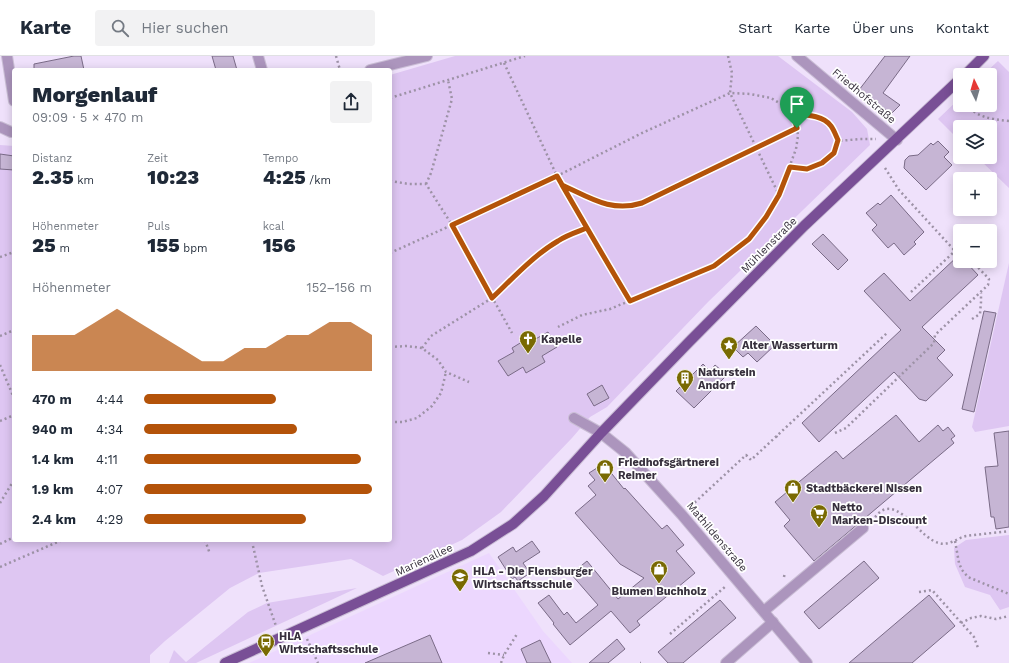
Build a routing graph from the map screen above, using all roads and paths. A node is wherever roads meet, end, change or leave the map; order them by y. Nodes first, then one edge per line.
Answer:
1 (7, 56) edge
2 (258, 56) edge
3 (336, 56) edge
4 (427, 56) edge
5 (525, 56) edge
6 (728, 56) edge
7 (797, 56) edge
8 (984, 56) edge
9 (504, 63) junction
10 (261, 68) edge
11 (339, 68) edge
12 (378, 68) edge
13 (971, 68) edge
14 (448, 80) junction
15 (953, 86) edge
16 (12, 88) edge
17 (730, 93) junction
18 (392, 97) edge
19 (973, 112) edge
20 (793, 114) junction
21 (1009, 121) edge
22 (0, 127) edge
23 (797, 128) junction
24 (12, 131) edge
25 (838, 140) junction
26 (897, 140) junction
27 (756, 148) junction
28 (878, 157) junction
29 (790, 167) junction
30 (557, 176) junction
31 (392, 181) edge
32 (426, 184) junction
33 (562, 185) junction
34 (779, 195) junction
35 (452, 225) junction
36 (587, 228) junction
37 (953, 250) edge
38 (392, 252) edge
39 (953, 252) edge
40 (12, 253) edge
41 (0, 257) edge
42 (979, 268) edge
43 (911, 292) dead end
44 (980, 292) junction
45 (492, 298) junction
46 (630, 301) junction
47 (972, 319) dead end
48 (558, 327) dead end
49 (12, 331) edge
50 (512, 333) dead end
51 (887, 334) dead end
52 (0, 336) edge
53 (392, 347) edge
54 (422, 348) junction
55 (0, 365) edge
56 (446, 372) junction
57 (469, 382) dead end
58 (12, 393) edge
59 (12, 416) edge
60 (574, 418) dead end
61 (0, 421) edge
62 (392, 422) edge
63 (601, 433) junction
64 (835, 433) dead end
65 (776, 436) junction
66 (779, 440) dead end
67 (12, 483) edge
68 (0, 503) edge
69 (682, 515) junction
70 (864, 528) joint
71 (1009, 531) edge
72 (12, 539) edge
73 (955, 541) junction
74 (57, 542) edge
75 (206, 542) edge
76 (0, 544) edge
77 (253, 546) dead end
78 (210, 554) dead end
79 (0, 567) edge
80 (736, 578) junction
81 (919, 592) dead end
82 (1009, 594) edge
83 (764, 611) junction
84 (1009, 616) edge
85 (773, 622) junction
86 (962, 623) junction
87 (302, 628) junction
88 (517, 634) dead end
89 (670, 634) dead end
90 (281, 637) junction
91 (978, 648) dead end
92 (488, 653) dead end
93 (504, 655) junction
94 (226, 663) edge
95 (318, 663) edge
96 (501, 663) edge
97 (726, 663) edge
98 (807, 663) edge

1 - 16 street
2 - 10 street
3 - 11 path
4 - 12 street
5 - 9 path
6 - 17 path
7 - 26 street, Friedhofstraße
8 - 13 main road
9 - 14 path
9 - 30 path
14 - 18 path
14 - 32 path
15 - 26 main road, Mühlenstraße
17 - 20 path
17 - 27 path
17 - 30 path
19 - 21 path
20 - 23 path
20 - 25 path
22 - 24 street
23 - 27 path
23 - 29 path
25 - 26 path
25 - 29 path
26 - 28 main road, Mühlenstraße
27 - 33 path
27 - 34 path
28 - 37 path
28 - 63 main road, Mühlenstraße
29 - 34 path
30 - 33 path
30 - 35 path
31 - 32 path
32 - 35 path
33 - 36 path
34 - 46 path
35 - 38 path
35 - 45 path
36 - 45 path
36 - 46 path
39 - 43 path
40 - 41 path
42 - 44 path
44 - 47 path
44 - 64 path
45 - 50 path
45 - 54 path
46 - 48 path
49 - 52 path
51 - 65 path
53 - 54 path
54 - 56 path
55 - 58 path
56 - 57 path
56 - 62 path
59 - 61 path
60 - 63 street, Mathildenstraße
63 - 69 street, Mathildenstraße
63 - 87 main road, Marienallee
65 - 66 path
65 - 69 path
67 - 68 path
69 - 80 street, Mathildenstraße
70 - 73 path
70 - 83 street
71 - 73 path
72 - 76 path
73 - 82 path
74 - 79 path
75 - 78 path
77 - 90 path
80 - 83 street, Mathildenstraße
80 - 89 path
81 - 86 path
83 - 85 street, Mathildenstraße
84 - 86 path
85 - 97 street
85 - 98 street, Mathildenstraße
86 - 91 path
87 - 90 main road, Marienallee
87 - 95 path
88 - 93 path
90 - 94 main road, Marienallee
92 - 93 path
93 - 96 path

